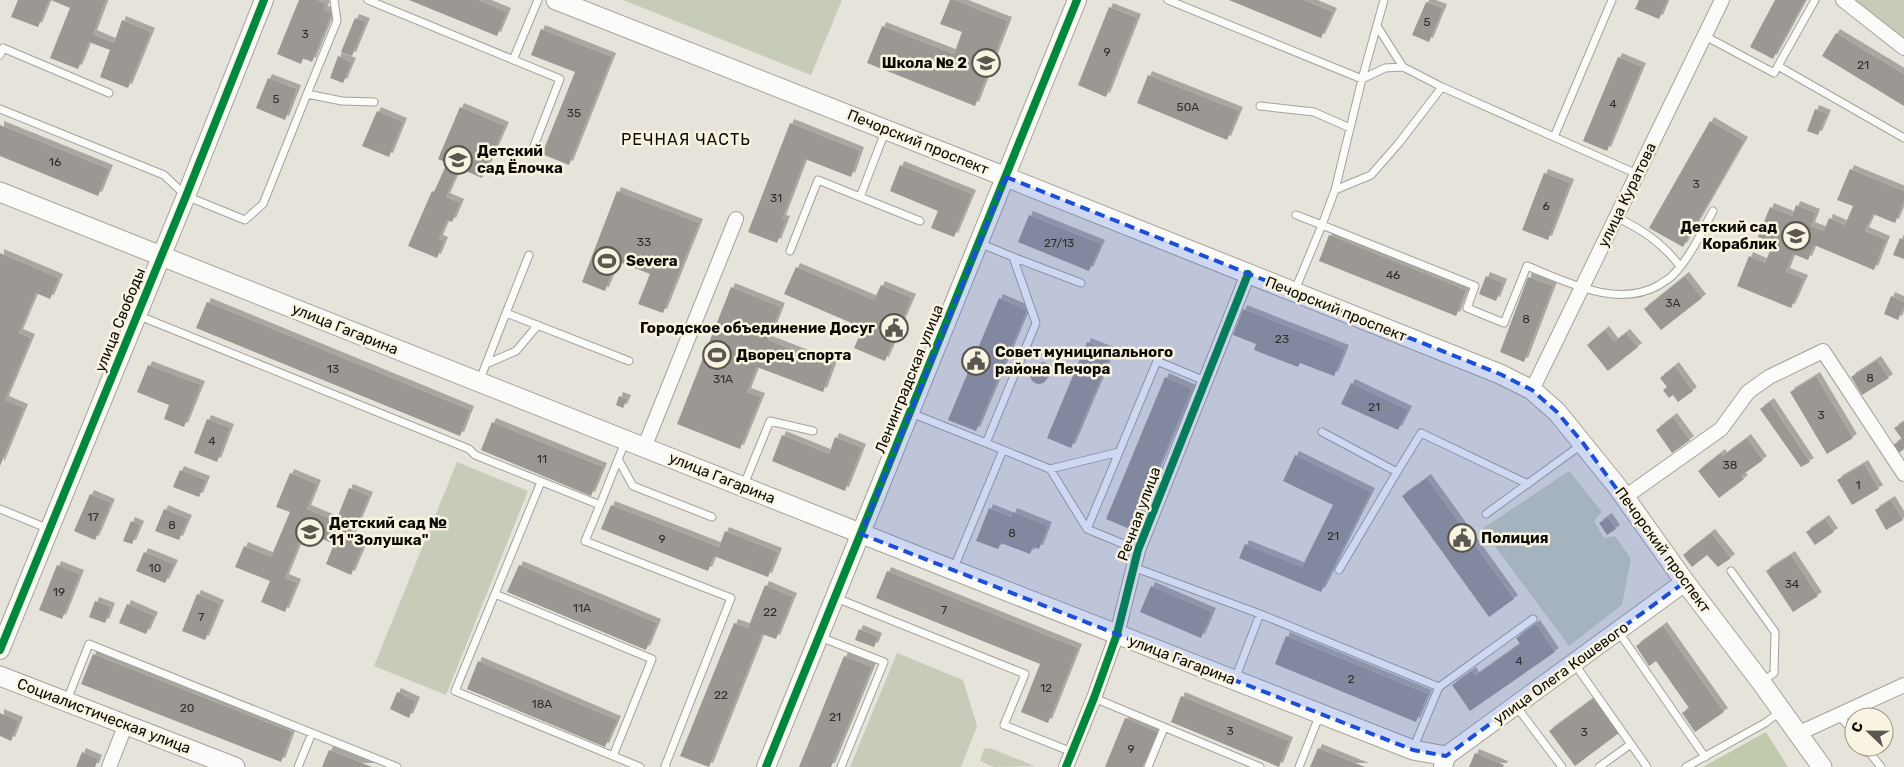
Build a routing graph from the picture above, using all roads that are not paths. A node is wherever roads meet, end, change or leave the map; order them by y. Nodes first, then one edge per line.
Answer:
1 (264, 0) edge
2 (334, 0) edge
3 (368, 0) edge
4 (538, 0) edge
5 (556, 0) edge
6 (1077, 0) edge
7 (1168, 0) edge
8 (1384, 0) edge
9 (1612, 0) edge
10 (1722, 0) edge
11 (1815, 0) edge
12 (1843, 0) edge
13 (1377, 26) junction
14 (1704, 36) junction
15 (1904, 48) edge
16 (0, 55) edge
17 (513, 60) junction
18 (1778, 66) junction
19 (1404, 67) junction
20 (1362, 79) junction
21 (1442, 87) junction
22 (109, 93) dead end
23 (308, 94) junction
24 (374, 102) dead end
25 (1260, 106) dead end
26 (0, 109) edge
27 (1350, 128) junction
28 (886, 129) junction
29 (1554, 137) junction
30 (1904, 138) edge
31 (532, 151) dead end
32 (1637, 174) junction
33 (1006, 177) junction
34 (1335, 190) junction
35 (0, 192) edge
36 (186, 196) junction
37 (860, 196) junction
38 (1714, 212) dead end
39 (1296, 215) dead end
40 (1616, 218) junction
41 (736, 219) dead end
42 (920, 221) dead end
43 (1322, 225) junction
44 (979, 243) junction
45 (790, 251) dead end
46 (529, 255) dead end
47 (161, 256) junction
48 (1013, 257) junction
49 (1680, 266) junction
50 (1248, 274) junction
51 (1081, 283) dead end
52 (1582, 287) junction
53 (1294, 293) junction
54 (506, 313) junction
55 (136, 315) junction
56 (538, 325) junction
57 (629, 361) dead end
58 (486, 364) junction
59 (1205, 381) junction
60 (478, 382) junction
61 (1532, 390) junction
62 (910, 413) junction
63 (813, 431) dead end
64 (1322, 432) dead end
65 (626, 440) junction
66 (986, 443) junction
67 (1583, 443) junction
68 (644, 448) junction
69 (1003, 450) junction
70 (1119, 452) junction
71 (618, 459) junction
72 (1050, 469) junction
73 (1397, 472) junction
74 (1904, 474) edge
75 (541, 482) junction
76 (1528, 484) junction
77 (743, 487) junction
78 (1625, 497) junction
79 (600, 505) junction
80 (0, 509) edge
81 (1486, 514) dead end
82 (712, 517) dead end
83 (49, 529) junction
84 (1086, 529) junction
85 (861, 534) junction
86 (1138, 550) junction
87 (1134, 567) junction
88 (953, 570) junction
89 (1339, 570) dead end
90 (1731, 571) dead end
91 (1685, 582) junction
92 (495, 594) junction
93 (835, 598) junction
94 (1260, 614) junction
95 (1533, 619) dead end
96 (1618, 631) junction
97 (1117, 634) junction
98 (819, 636) junction
99 (0, 650) edge
100 (1574, 663) junction
101 (0, 676) edge
102 (1234, 680) junction
103 (1761, 682) junction
104 (1904, 685) edge
105 (1439, 687) junction
106 (1094, 698) junction
107 (66, 700) junction
108 (1516, 706) junction
109 (1782, 711) junction
110 (1321, 713) junction
111 (1839, 714) junction
112 (1844, 720) edge
113 (126, 724) junction
114 (1164, 728) junction
115 (312, 733) junction
116 (1797, 734) junction
117 (1631, 744) junction
118 (1413, 750) junction
119 (1072, 752) junction
120 (613, 756) junction
121 (1704, 756) junction
122 (1873, 757) edge
123 (1445, 761) edge
124 (109, 767) edge
125 (235, 767) edge
126 (298, 767) edge
127 (397, 767) edge
128 (640, 767) edge
129 (664, 767) edge
130 (766, 767) edge
131 (841, 767) edge
132 (1066, 767) edge
133 (1148, 767) edge
134 (1260, 767) edge
135 (1299, 767) edge
136 (1562, 767) edge
137 (1599, 767) edge
138 (1647, 767) edge
139 (1686, 767) edge
140 (1822, 767) edge
141 (1881, 767) edge

1 - 36 street, улица Свободы
2 - 23 lane
3 - 17 lane
4 - 17 lane
5 - 28 main road, Печорский проспект
6 - 33 street, Ленинградская улица
7 - 20 lane
8 - 13 lane
9 - 29 lane
10 - 14 street, улица Куратова
11 - 18 lane
12 - 15 street
13 - 19 lane
13 - 20 lane
14 - 18 lane
14 - 32 street, улица Куратова
16 - 22 lane
17 - 31 lane
18 - 30 lane
19 - 20 lane
19 - 21 lane
20 - 27 lane
21 - 29 lane
21 - 34 lane
23 - 24 lane
23 - 36 lane
25 - 27 lane
26 - 36 lane
27 - 34 lane
28 - 33 main road, Печорский проспект
28 - 37 lane
29 - 32 lane
32 - 40 street, улица Куратова
33 - 44 street, Ленинградская улица
33 - 50 main road, Печорский проспект
34 - 43 lane
35 - 47 main road, улица Гагарина
36 - 47 street, улица Свободы
37 - 42 lane
37 - 45 lane
38 - 49 lane
39 - 43 lane
40 - 49 lane
40 - 52 street, улица Куратова
41 - 68 street
43 - 52 lane
43 - 53 lane
44 - 48 lane
44 - 62 street, Ленинградская улица
46 - 54 lane
47 - 55 street, улица Свободы
47 - 60 main road, улица Гагарина
48 - 51 lane
48 - 66 lane
49 - 52 lane
50 - 53 main road, Печорский проспект
50 - 59 street, Речная улица
52 - 61 street, улица Куратова
53 - 61 main road, Печорский проспект
54 - 56 lane
54 - 58 lane
55 - 75 lane
55 - 83 street, улица Свободы
56 - 57 lane
56 - 58 lane
58 - 60 lane
59 - 70 lane
59 - 86 street, Речная улица
60 - 65 main road, улица Гагарина
61 - 67 main road, Печорский проспект
62 - 66 lane
62 - 85 street, Ленинградская улица
63 - 77 lane
64 - 73 lane
65 - 68 main road, улица Гагарина
65 - 71 lane
66 - 69 lane
67 - 76 lane
67 - 78 main road, Печорский проспект
68 - 77 main road, улица Гагарина
69 - 72 lane
69 - 88 lane
70 - 72 lane
70 - 84 lane
71 - 79 lane
71 - 82 lane
72 - 84 lane
73 - 76 lane
73 - 89 lane
74 - 78 street
75 - 79 lane
75 - 92 lane
76 - 81 lane
77 - 85 main road, улица Гагарина
78 - 91 main road, Печорский проспект
79 - 129 lane
80 - 83 lane
83 - 99 street, улица Свободы
84 - 86 lane
85 - 88 main road, улица Гагарина
85 - 93 street, Ленинградская улица
86 - 87 street, Речная улица
87 - 94 lane
87 - 97 street, Речная улица
88 - 97 main road, улица Гагарина
90 - 103 lane
91 - 96 street, улица Олега Кошевого
91 - 103 main road, Печорский проспект
92 - 120 lane
92 - 120 lane
93 - 98 street, Ленинградская улица
93 - 119 lane
94 - 102 lane
94 - 105 lane
95 - 105 lane
96 - 100 street, улица Олега Кошевого
96 - 121 lane
97 - 102 main road, улица Гагарина
97 - 106 street, Речная улица
98 - 130 street, Ленинградская улица
98 - 131 lane
100 - 108 street, улица Олега Кошевого
100 - 117 lane
101 - 107 main road, Социалистическая улица
102 - 110 main road, улица Гагарина
103 - 109 main road, Печорский проспект
104 - 111 street
105 - 118 lane
106 - 114 lane
106 - 119 street, Речная улица
107 - 113 main road, Социалистическая улица
107 - 115 lane
108 - 123 street, улица Олега Кошевого
108 - 136 lane
109 - 116 main road, Печорский проспект
109 - 121 lane
110 - 118 main road, улица Гагарина
110 - 135 lane
111 - 112 lane
111 - 116 street
113 - 124 street
113 - 125 main road, Социалистическая улица
114 - 133 lane
114 - 134 lane
115 - 126 lane
115 - 127 lane
116 - 140 main road, Печорский проспект
117 - 137 lane
117 - 138 lane
118 - 123 main road, улица Гагарина
119 - 132 street, Речная улица
120 - 128 lane
121 - 139 lane
122 - 141 lane

